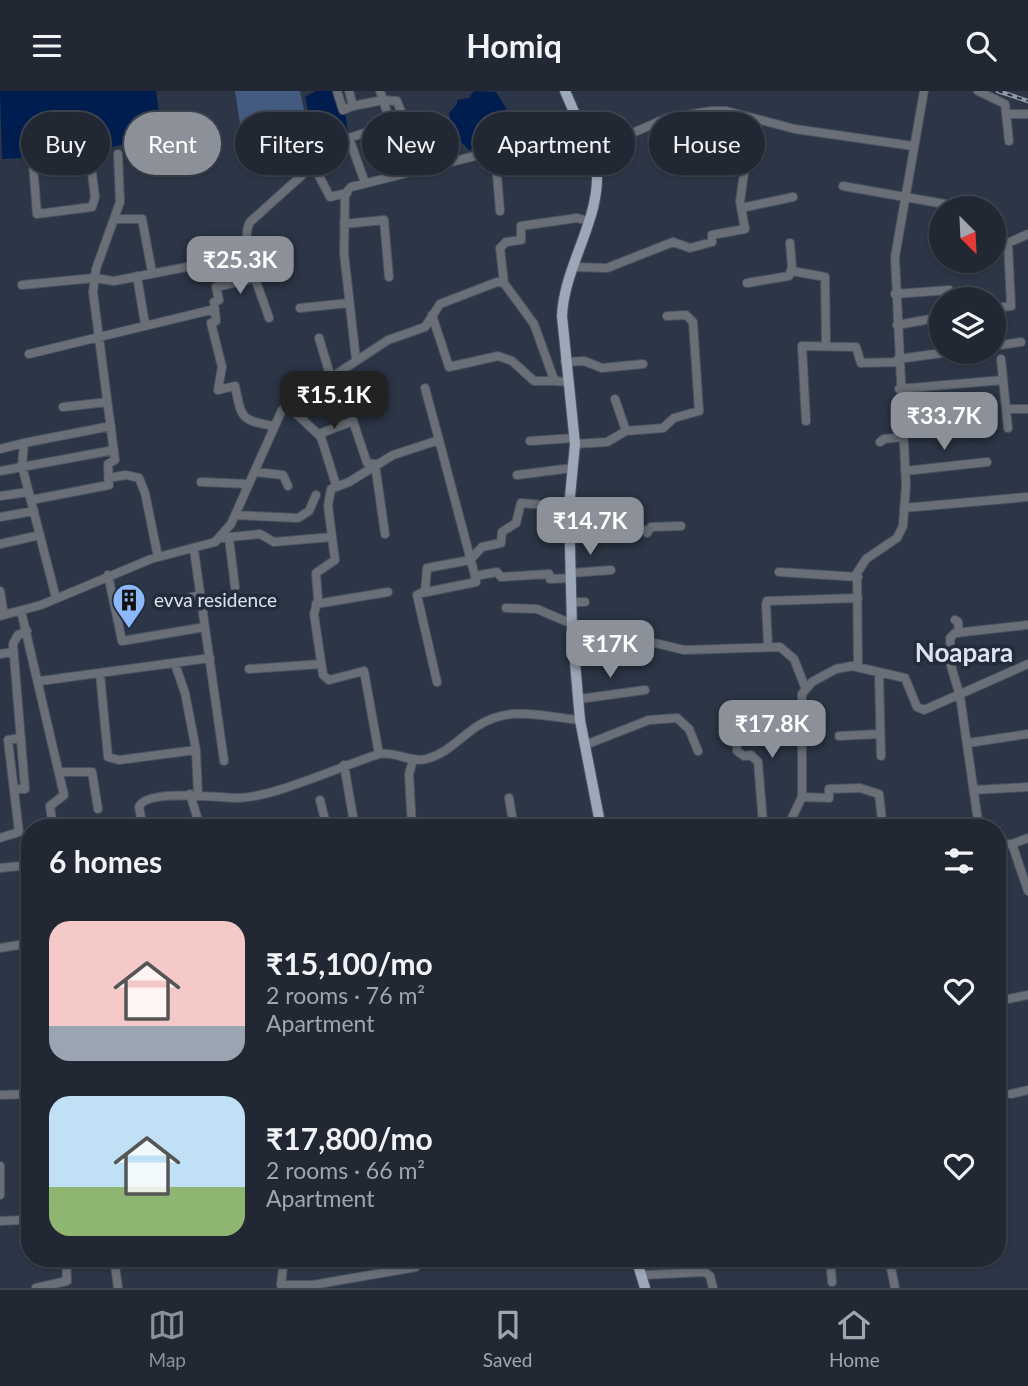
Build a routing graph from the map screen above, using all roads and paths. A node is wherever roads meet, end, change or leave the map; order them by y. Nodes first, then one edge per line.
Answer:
1 (337, 91) edge
2 (349, 91) edge
3 (565, 91) edge
4 (924, 91) edge
5 (978, 91) edge
6 (382, 95) edge
7 (353, 107) junction
8 (401, 112) edge
9 (573, 112) edge
10 (1007, 114) junction
11 (1028, 114) edge
12 (765, 122) edge
13 (1009, 141) dead end
14 (913, 146) junction
15 (118, 154) dead end
16 (473, 156) edge
17 (34, 175) edge
18 (92, 175) edge
19 (497, 175) edge
20 (597, 175) edge
21 (744, 175) edge
22 (365, 183) junction
23 (843, 186) dead end
24 (347, 193) junction
25 (793, 197) dead end
26 (904, 197) junction
27 (929, 201) edge
28 (741, 208) junction
29 (500, 212) dead end
30 (114, 219) junction
31 (588, 221) junction
32 (344, 224) junction
33 (1028, 234) edge
34 (790, 243) dead end
35 (249, 255) junction
36 (574, 267) junction
37 (792, 271) junction
38 (152, 272) junction
39 (137, 277) junction
40 (389, 277) dead end
41 (94, 278) junction
42 (256, 278) junction
43 (503, 283) junction
44 (747, 283) dead end
45 (23, 285) dead end
46 (929, 291) edge
47 (895, 294) junction
48 (349, 303) junction
49 (1006, 307) edge
50 (300, 308) dead end
51 (215, 310) junction
52 (432, 315) junction
53 (667, 316) dead end
54 (269, 319) dead end
55 (929, 319) edge
56 (145, 324) junction
57 (897, 324) junction
58 (98, 336) junction
59 (319, 338) dead end
60 (1021, 342) dead end
61 (1006, 344) edge
62 (825, 345) junction
63 (29, 354) dead end
64 (929, 356) edge
65 (356, 360) junction
66 (898, 361) junction
67 (565, 362) junction
68 (643, 364) dead end
69 (1001, 364) edge
70 (331, 378) junction
71 (1003, 380) junction
72 (562, 382) junction
73 (425, 388) dead end
74 (899, 389) junction
75 (615, 400) dead end
76 (107, 402) junction
77 (287, 405) junction
78 (63, 407) dead end
79 (1006, 409) junction
80 (1028, 409) edge
81 (806, 421) dead end
82 (111, 426) junction
83 (274, 426) junction
84 (1009, 428) dead end
85 (626, 431) junction
86 (319, 434) junction
87 (903, 437) junction
88 (439, 440) junction
89 (530, 441) dead end
90 (575, 441) junction
91 (880, 442) dead end
92 (24, 443) junction
93 (0, 449) edge
94 (114, 450) junction
95 (986, 462) dead end
96 (375, 464) junction
97 (22, 466) junction
98 (572, 468) junction
99 (0, 471) edge
100 (905, 471) junction
101 (255, 472) junction
102 (517, 475) dead end
103 (108, 478) junction
104 (201, 482) dead end
105 (249, 484) junction
106 (335, 485) junction
107 (288, 486) dead end
108 (316, 495) dead end
109 (0, 496) edge
110 (30, 496) junction
111 (1028, 497) edge
112 (904, 508) junction
113 (34, 511) junction
114 (569, 513) junction
115 (235, 515) junction
116 (0, 517) edge
117 (681, 526) dead end
118 (385, 534) dead end
119 (40, 535) junction
120 (332, 537) junction
121 (225, 538) junction
122 (0, 544) edge
123 (194, 550) junction
124 (158, 557) junction
125 (470, 560) junction
126 (611, 570) dead end
127 (779, 572) dead end
128 (108, 575) junction
129 (475, 576) junction
130 (571, 576) junction
131 (858, 577) junction
132 (235, 587) dead end
133 (0, 591) edge
134 (388, 592) dead end
135 (422, 593) junction
136 (200, 595) junction
137 (56, 598) junction
138 (859, 598) junction
139 (572, 602) junction
140 (585, 602) dead end
141 (316, 604) junction
142 (158, 605) dead end
143 (506, 608) dead end
144 (21, 611) junction
145 (2, 616) edge
146 (955, 620) dead end
147 (572, 624) junction
148 (1027, 625) edge
149 (205, 627) junction
150 (27, 631) junction
151 (959, 633) junction
152 (573, 640) junction
153 (768, 645) junction
154 (13, 652) junction
155 (0, 654) edge
156 (210, 658) junction
157 (175, 664) junction
158 (321, 664) junction
159 (1028, 664) edge
160 (858, 667) junction
161 (249, 669) dead end
162 (100, 674) junction
163 (879, 674) junction
164 (40, 681) junction
165 (437, 682) dead end
166 (805, 687) junction
167 (645, 690) dead end
168 (960, 696) junction
169 (579, 699) junction
170 (736, 715) dead end
171 (580, 720) junction
172 (879, 734) junction
173 (1028, 734) edge
174 (839, 736) dead end
175 (968, 743) junction
176 (585, 745) junction
177 (196, 750) junction
178 (698, 751) dead end
179 (379, 754) junction
180 (881, 756) dead end
181 (413, 760) junction
182 (224, 761) dead end
183 (344, 765) junction
184 (60, 772) junction
185 (1028, 787) edge
186 (974, 790) junction
187 (194, 795) junction
188 (509, 797) dead end
189 (802, 797) junction
190 (320, 800) dead end
191 (98, 809) dead end
192 (52, 819) edge
193 (142, 819) edge
194 (198, 819) edge
195 (325, 819) edge
196 (353, 819) edge
197 (412, 819) edge
198 (513, 819) edge
199 (599, 819) edge
200 (763, 819) edge
201 (791, 819) edge
202 (882, 819) edge
203 (978, 819) edge
204 (0, 838) edge
205 (1028, 838) edge
206 (1006, 844) edge
207 (1012, 844) junction
208 (21, 866) edge
209 (0, 868) edge
210 (1028, 891) edge
211 (21, 944) edge
212 (0, 948) edge
213 (1028, 995) edge
214 (1006, 999) edge
215 (1028, 1090) edge
216 (21, 1094) edge
217 (1011, 1094) dead end
218 (0, 1095) edge
219 (0, 1166) edge
220 (0, 1195) edge
221 (0, 1213) edge
222 (21, 1220) edge
223 (0, 1221) edge
224 (66, 1267) edge
225 (115, 1267) edge
226 (283, 1267) edge
227 (416, 1267) dead end
228 (639, 1267) edge
229 (831, 1267) edge
230 (891, 1267) edge
231 (642, 1275) junction
232 (832, 1282) dead end
233 (313, 1287) edge
234 (36, 1288) edge
235 (118, 1288) edge
236 (294, 1288) edge
237 (645, 1288) edge
238 (713, 1288) edge
239 (895, 1288) edge

1 - 7 street
2 - 7 street
3 - 9 main road
4 - 14 street
5 - 10 street
6 - 7 street
6 - 8 street
6 - 22 street
10 - 11 street
10 - 13 street
12 - 14 street
14 - 26 street
15 - 30 street
16 - 22 street
17 - 18 street
19 - 29 street
20 - 31 main road
21 - 28 street
22 - 24 street
23 - 26 street
24 - 32 street
24 - 35 street
25 - 28 street
26 - 27 street
26 - 47 street
28 - 36 street
30 - 38 street
30 - 41 street
31 - 36 main road
31 - 43 street
32 - 40 street
32 - 48 street
33 - 49 street
34 - 37 street
35 - 38 street
35 - 42 street
36 - 67 main road
37 - 44 street
37 - 62 street
38 - 39 street
39 - 41 street
39 - 56 street
41 - 45 street
41 - 58 street
42 - 51 street
42 - 54 street
43 - 52 street
43 - 72 street
46 - 47 street
47 - 57 street
48 - 50 street
48 - 65 street
51 - 56 street
51 - 83 street
52 - 65 street
52 - 72 street
53 - 85 street
55 - 57 street
56 - 58 street
57 - 66 street
58 - 63 street
58 - 76 street
59 - 70 street
60 - 61 street
62 - 66 street
62 - 81 street
64 - 66 street
65 - 70 street
66 - 74 street
67 - 68 street
67 - 72 main road
69 - 71 street
70 - 77 street
71 - 74 street
71 - 79 street
72 - 90 main road
73 - 88 street
74 - 87 street
75 - 85 street
76 - 78 street
76 - 82 street
77 - 83 street
77 - 86 street
79 - 80 street
79 - 84 street
82 - 92 street
82 - 94 street
83 - 101 street
85 - 90 street
86 - 96 street
86 - 106 street
87 - 91 street
87 - 100 street
88 - 96 street
88 - 125 street
89 - 90 street
90 - 98 main road
92 - 93 street
92 - 97 street
94 - 97 street
94 - 103 street
95 - 100 street
96 - 106 street
96 - 118 street
97 - 99 street
97 - 110 street
98 - 102 street
98 - 114 main road
100 - 112 street
101 - 105 street
101 - 107 street
103 - 110 street
103 - 124 street
104 - 105 street
105 - 115 street
106 - 120 street
108 - 115 street
109 - 110 street
110 - 113 street
111 - 112 street
112 - 131 street
113 - 116 street
113 - 119 street
114 - 117 street
114 - 125 street
114 - 130 main road
115 - 121 street
119 - 122 street
119 - 137 street
120 - 121 street
120 - 141 street
121 - 123 street
121 - 132 street
123 - 124 street
123 - 136 street
124 - 128 street
125 - 129 street
125 - 135 street
126 - 130 street
127 - 131 street
128 - 137 street
128 - 149 street
129 - 130 street
129 - 135 street
130 - 139 main road
131 - 138 street
133 - 145 street
134 - 141 street
135 - 165 street
136 - 142 street
136 - 149 street
137 - 144 street
138 - 153 street
138 - 160 street
139 - 140 street
139 - 147 main road
141 - 158 street
143 - 147 street
144 - 145 street
144 - 150 street
146 - 151 street
147 - 152 main road
148 - 151 street
149 - 156 street
150 - 154 street
150 - 164 street
151 - 168 street
152 - 153 street
152 - 169 main road
153 - 166 street
154 - 155 street
154 - 204 street
156 - 157 street
156 - 182 street
157 - 162 street
157 - 177 street
158 - 161 street
158 - 179 street
159 - 168 street
160 - 163 street
160 - 166 street
162 - 164 street
162 - 177 street
163 - 168 street
163 - 172 street
164 - 184 street
166 - 189 street
167 - 169 street
168 - 175 street
169 - 171 main road
170 - 200 street
171 - 176 main road
171 - 181 street
172 - 174 street
172 - 180 street
173 - 175 street
175 - 186 street
176 - 178 street
176 - 199 main road
177 - 187 street
179 - 181 street
179 - 183 street
181 - 197 street
183 - 187 street
183 - 196 street
184 - 191 street
184 - 192 street
185 - 186 street
186 - 203 street
187 - 193 street
187 - 194 street
188 - 198 street
189 - 201 street
189 - 202 street
190 - 195 street
205 - 207 street
206 - 207 street
207 - 210 street
208 - 209 street
211 - 212 street
213 - 214 street
215 - 217 street
216 - 218 street
219 - 220 street
221 - 223 street
222 - 223 street
224 - 234 street
225 - 235 street
226 - 236 street
227 - 233 street
228 - 231 main road
229 - 232 street
230 - 239 street
231 - 237 main road
231 - 238 street
233 - 236 street

